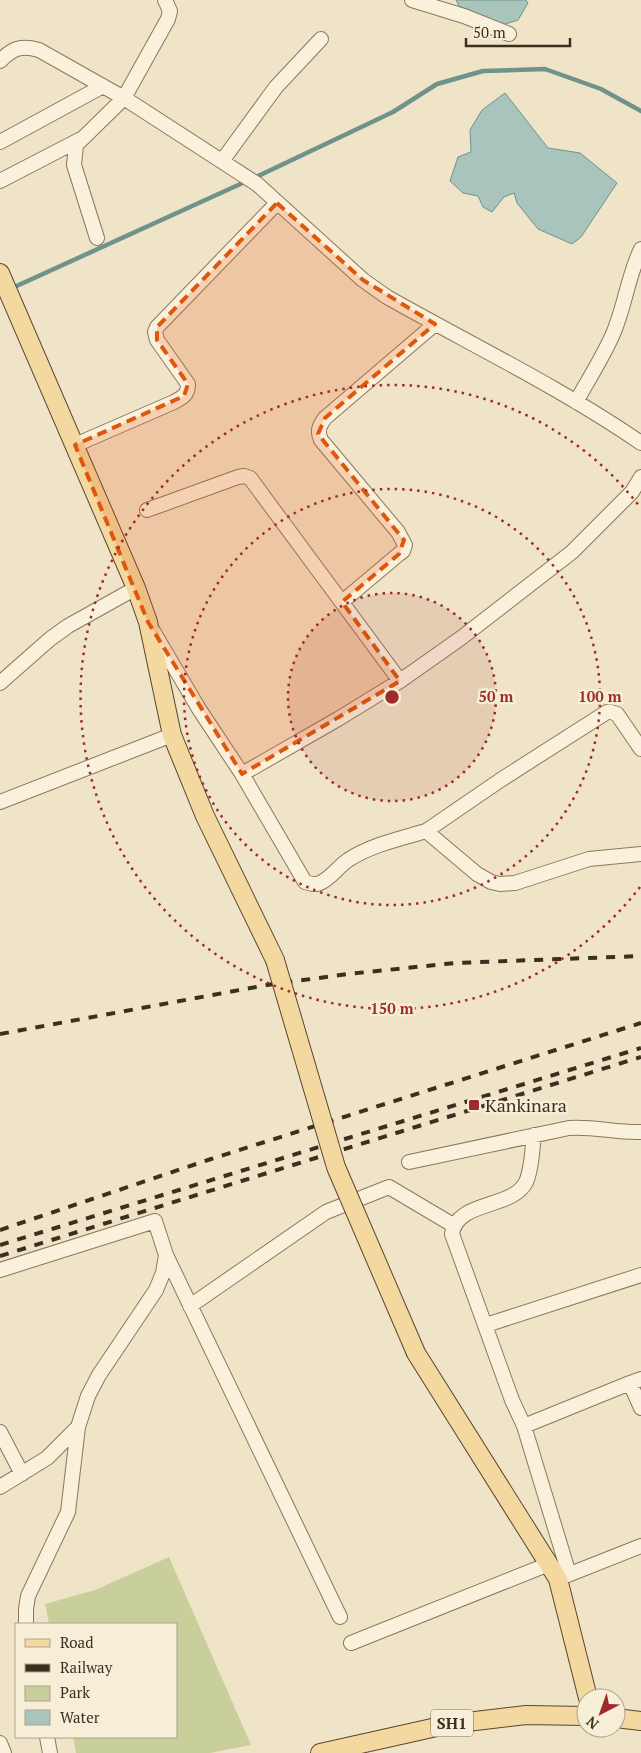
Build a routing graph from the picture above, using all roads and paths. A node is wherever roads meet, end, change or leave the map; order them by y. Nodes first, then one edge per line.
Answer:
1 (165, 0) edge
2 (412, 0) edge
3 (510, 34) dead end
4 (321, 39) dead end
5 (0, 61) edge
6 (103, 86) junction
7 (124, 98) junction
8 (81, 139) junction
9 (0, 142) edge
10 (222, 162) junction
11 (0, 181) edge
12 (277, 203) junction
13 (97, 238) dead end
14 (641, 249) edge
15 (4, 283) edge
16 (435, 324) junction
17 (576, 402) junction
18 (641, 443) edge
19 (75, 446) junction
20 (641, 478) edge
21 (147, 510) dead end
22 (136, 588) junction
23 (342, 602) junction
24 (148, 622) junction
25 (400, 681) junction
26 (0, 683) edge
27 (172, 735) junction
28 (641, 749) edge
29 (242, 774) junction
30 (0, 802) edge
31 (426, 831) junction
32 (641, 854) edge
33 (641, 1132) edge
34 (534, 1135) junction
35 (409, 1162) dead end
36 (454, 1225) junction
37 (166, 1255) junction
38 (0, 1270) edge
39 (641, 1275) edge
40 (190, 1306) junction
41 (486, 1325) junction
42 (636, 1381) edge
43 (641, 1408) edge
44 (524, 1426) junction
45 (78, 1427) junction
46 (0, 1432) edge
47 (22, 1474) junction
48 (0, 1487) edge
49 (641, 1546) edge
50 (558, 1572) junction
51 (340, 1617) dead end
52 (26, 1623) edge
53 (351, 1643) dead end
54 (586, 1688) edge
55 (576, 1716) edge
56 (626, 1719) edge
57 (641, 1721) edge
58 (47, 1738) edge
59 (0, 1743) edge
60 (4, 1753) edge
61 (50, 1753) edge
62 (320, 1753) edge

1 - 7 street
2 - 3 street
4 - 10 street
5 - 6 street
6 - 7 street
6 - 9 street
7 - 8 street
7 - 10 street
8 - 11 street
8 - 13 street
10 - 12 street
12 - 16 street
12 - 19 street
14 - 17 street
15 - 19 main road
16 - 17 street
16 - 23 street
17 - 18 street
19 - 22 main road
20 - 25 street
21 - 23 street
22 - 24 main road
22 - 26 street
23 - 25 street
24 - 27 main road
24 - 29 street
25 - 29 street
27 - 30 street
27 - 50 main road, bridge
28 - 31 street
29 - 31 street
31 - 32 street
33 - 34 street
34 - 35 street
34 - 36 street
36 - 40 street
36 - 41 street
37 - 38 street
37 - 40 street
37 - 45 street
39 - 41 street
40 - 51 street
41 - 44 street
42 - 43 street
42 - 44 street
44 - 50 street
45 - 47 street
45 - 52 street
46 - 47 street
47 - 48 street
49 - 50 street
50 - 53 street
50 - 54 main road
55 - 62 main road, SH1
56 - 57 main road
58 - 61 street
59 - 60 street

